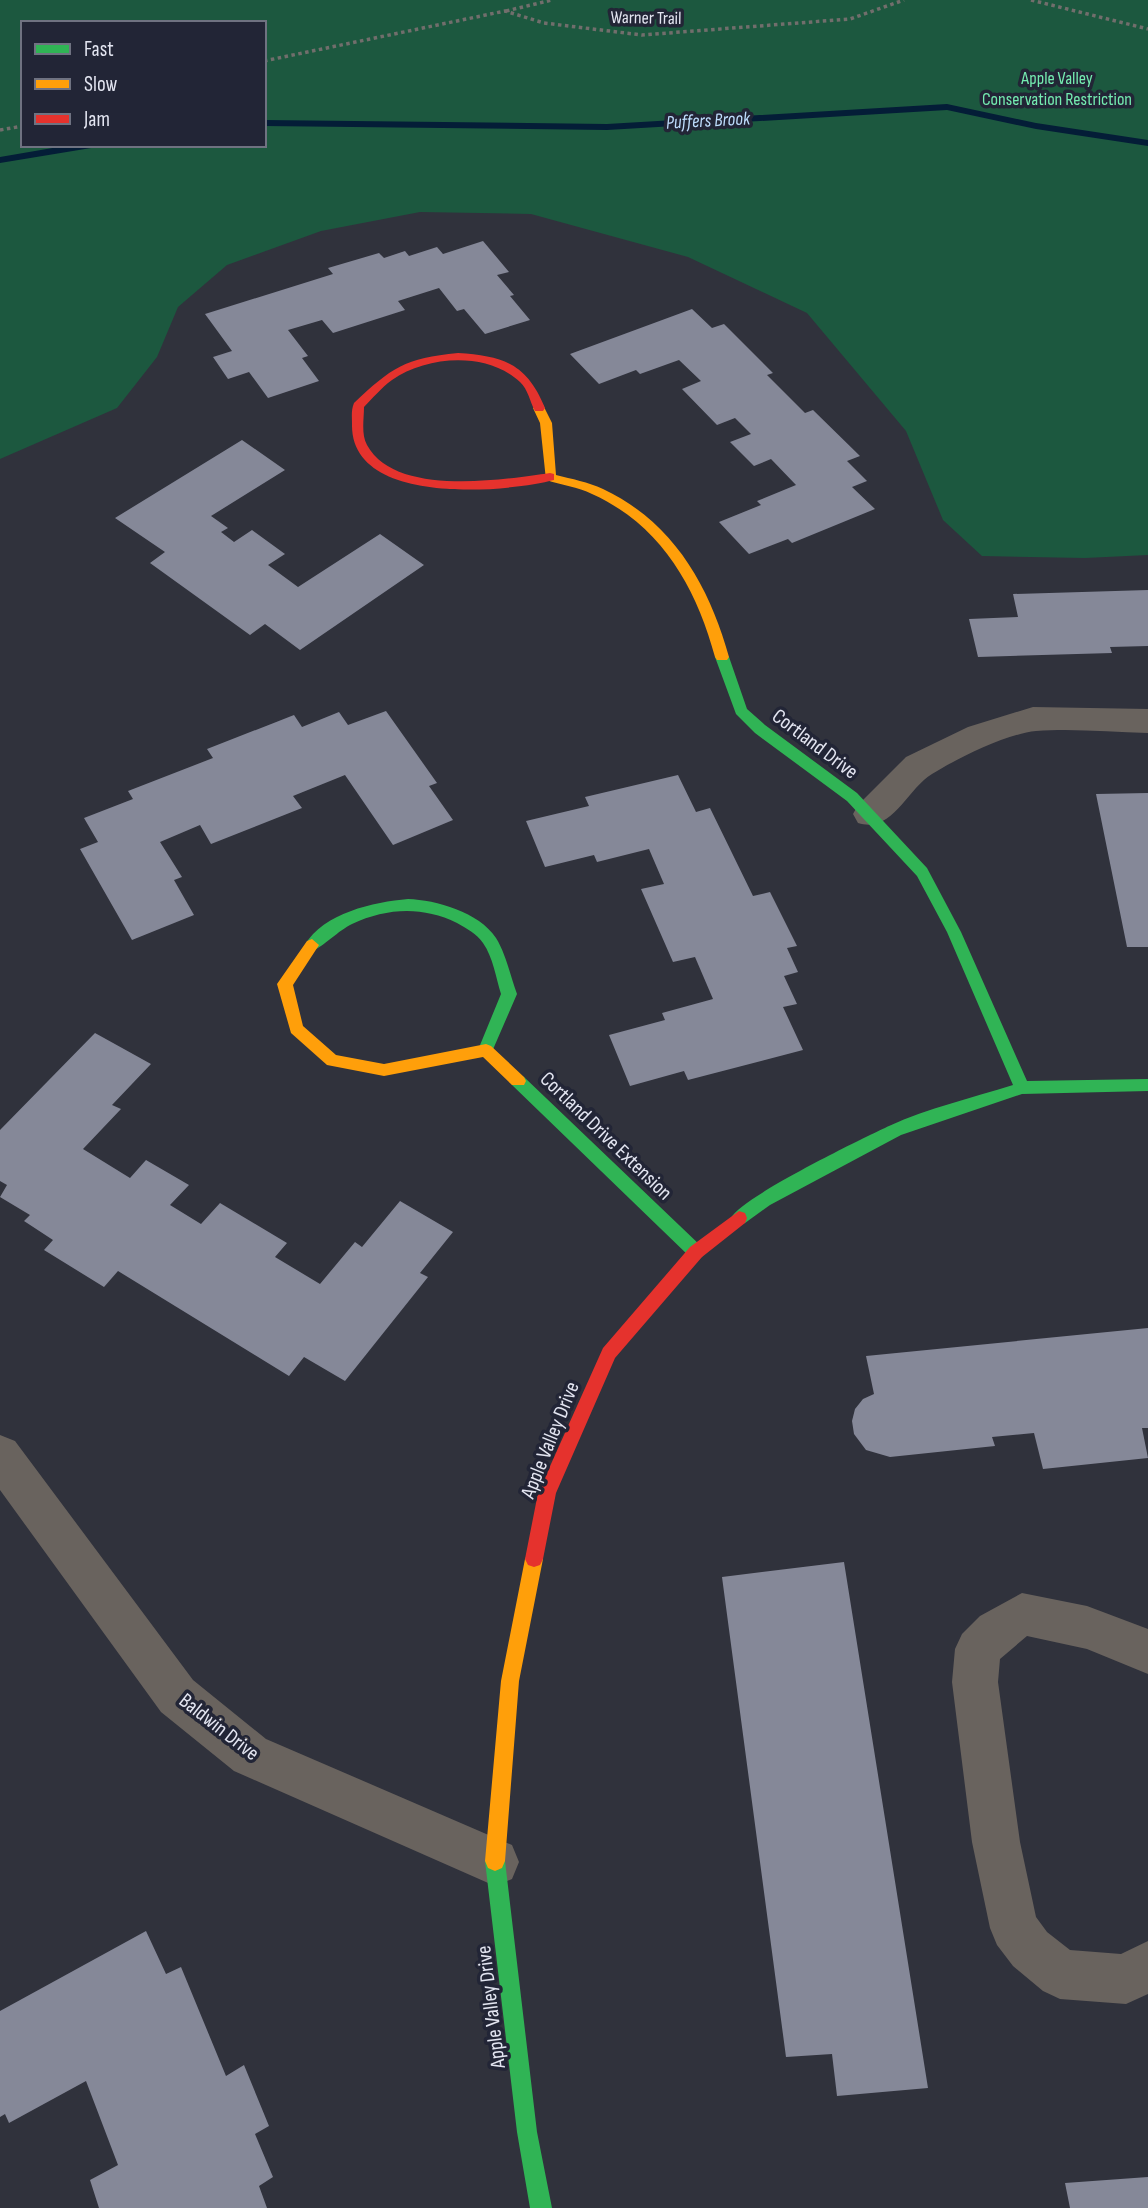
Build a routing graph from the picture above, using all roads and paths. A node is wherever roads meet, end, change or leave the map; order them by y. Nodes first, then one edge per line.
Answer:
1 (552, 0) edge
2 (904, 0) edge
3 (1031, 0) edge
4 (505, 11) junction
5 (1148, 29) edge
6 (266, 61) edge
7 (21, 126) edge
8 (0, 130) edge
9 (550, 477) junction
10 (1148, 721) edge
11 (870, 814) junction
12 (486, 1051) junction
13 (1148, 1085) edge
14 (1022, 1088) junction
15 (696, 1252) junction
16 (0, 1455) edge
17 (1148, 1652) edge
18 (495, 1862) junction
19 (1148, 1966) edge
20 (541, 2208) edge

1 - 4 path
2 - 4 path, Warner Trail
3 - 5 path
4 - 6 path, Warner Trail
7 - 8 path
9 - 9 street, Cortland Drive
9 - 11 street, Cortland Drive
10 - 11 street
11 - 14 street, Cortland Drive
12 - 12 street
12 - 15 street, Cortland Drive Extension
13 - 14 street, Apple Valley Drive
14 - 15 street, Apple Valley Drive
15 - 18 street, Apple Valley Drive
16 - 18 street, Baldwin Drive
17 - 19 street
18 - 20 street, Apple Valley Drive

